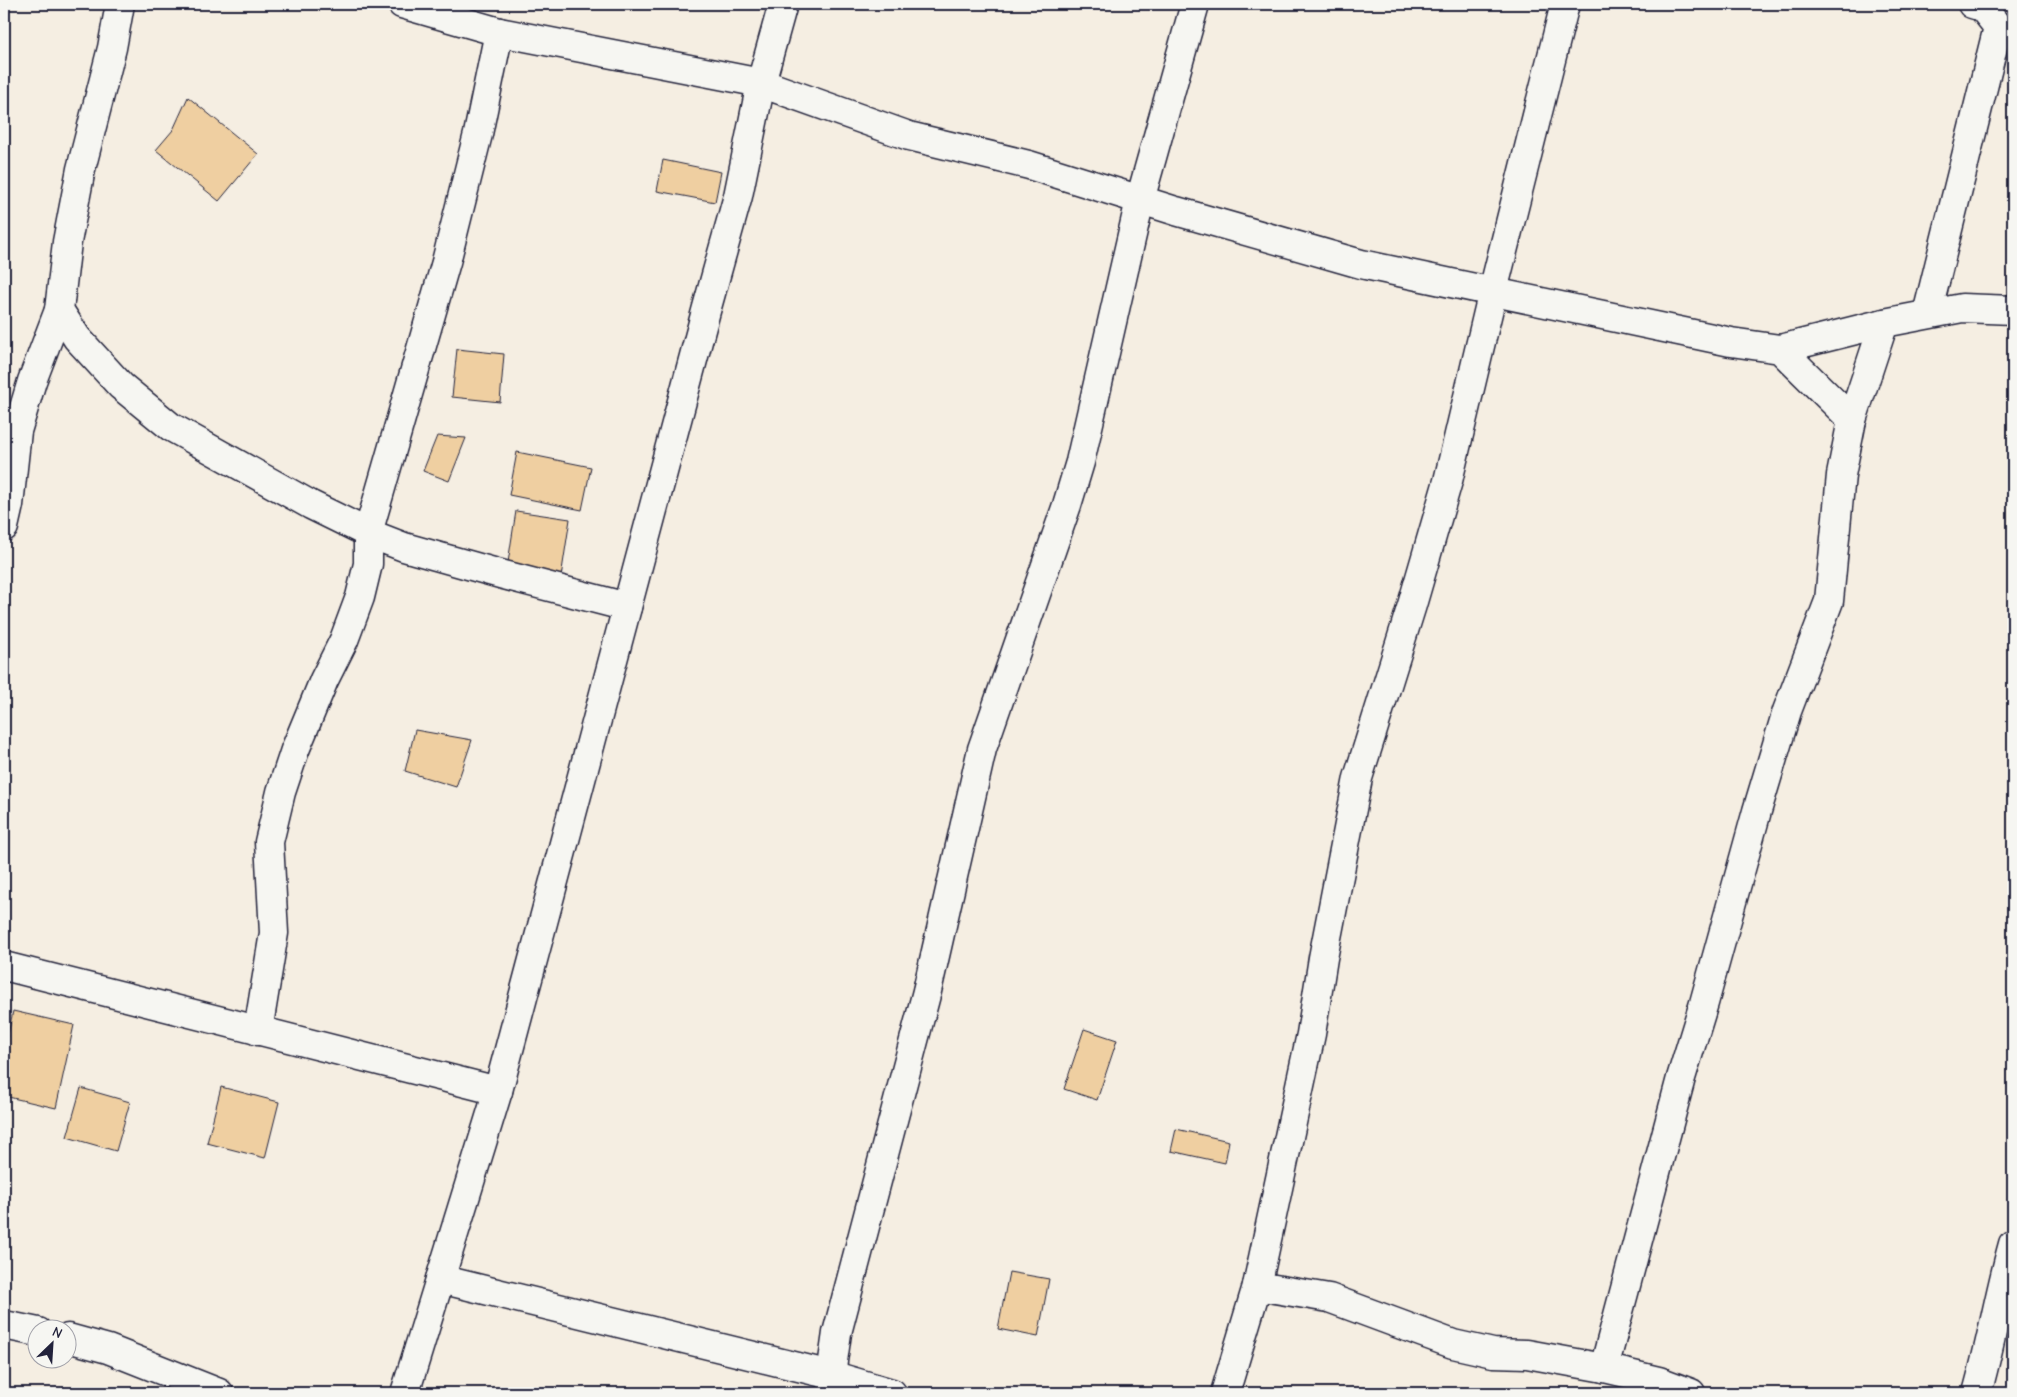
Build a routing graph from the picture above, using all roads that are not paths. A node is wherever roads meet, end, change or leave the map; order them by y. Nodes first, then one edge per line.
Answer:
1 (120, 4) edge
2 (402, 4) edge
3 (783, 4) edge
4 (1195, 4) edge
5 (1565, 4) edge
6 (1972, 4) edge
7 (498, 32) junction
8 (761, 83) junction
9 (1140, 200) junction
10 (1493, 291) junction
11 (59, 310) junction
12 (2013, 310) edge
13 (1927, 314) junction
14 (1884, 324) junction
15 (1780, 349) junction
16 (1852, 420) junction
17 (4, 527) edge
18 (368, 533) junction
19 (627, 607) junction
20 (4, 966) edge
21 (258, 1031) junction
22 (498, 1091) junction
23 (2013, 1244) edge
24 (440, 1279) junction
25 (1257, 1286) junction
26 (4, 1325) edge
27 (28, 1330) edge
28 (78, 1341) edge
29 (1604, 1368) junction
30 (832, 1384) edge
31 (219, 1393) edge
32 (405, 1393) edge
33 (892, 1393) edge
34 (1225, 1393) edge
35 (1691, 1393) edge
36 (1977, 1393) edge

1 - 11 street
2 - 7 street
3 - 8 street
4 - 9 street
5 - 10 street
6 - 13 street
7 - 8 street
7 - 18 street
8 - 9 street
8 - 19 street
9 - 10 street
9 - 30 street
10 - 15 street
10 - 25 street
11 - 17 street
11 - 18 street
12 - 13 street
13 - 14 street
14 - 15 street
14 - 16 street
15 - 16 street
16 - 29 street
18 - 19 street
18 - 21 street
19 - 22 street
20 - 21 street
21 - 22 street
22 - 24 street
23 - 36 street
24 - 30 street
24 - 32 street
25 - 29 street
25 - 34 street
26 - 27 street
28 - 31 street
29 - 35 street
30 - 33 street

